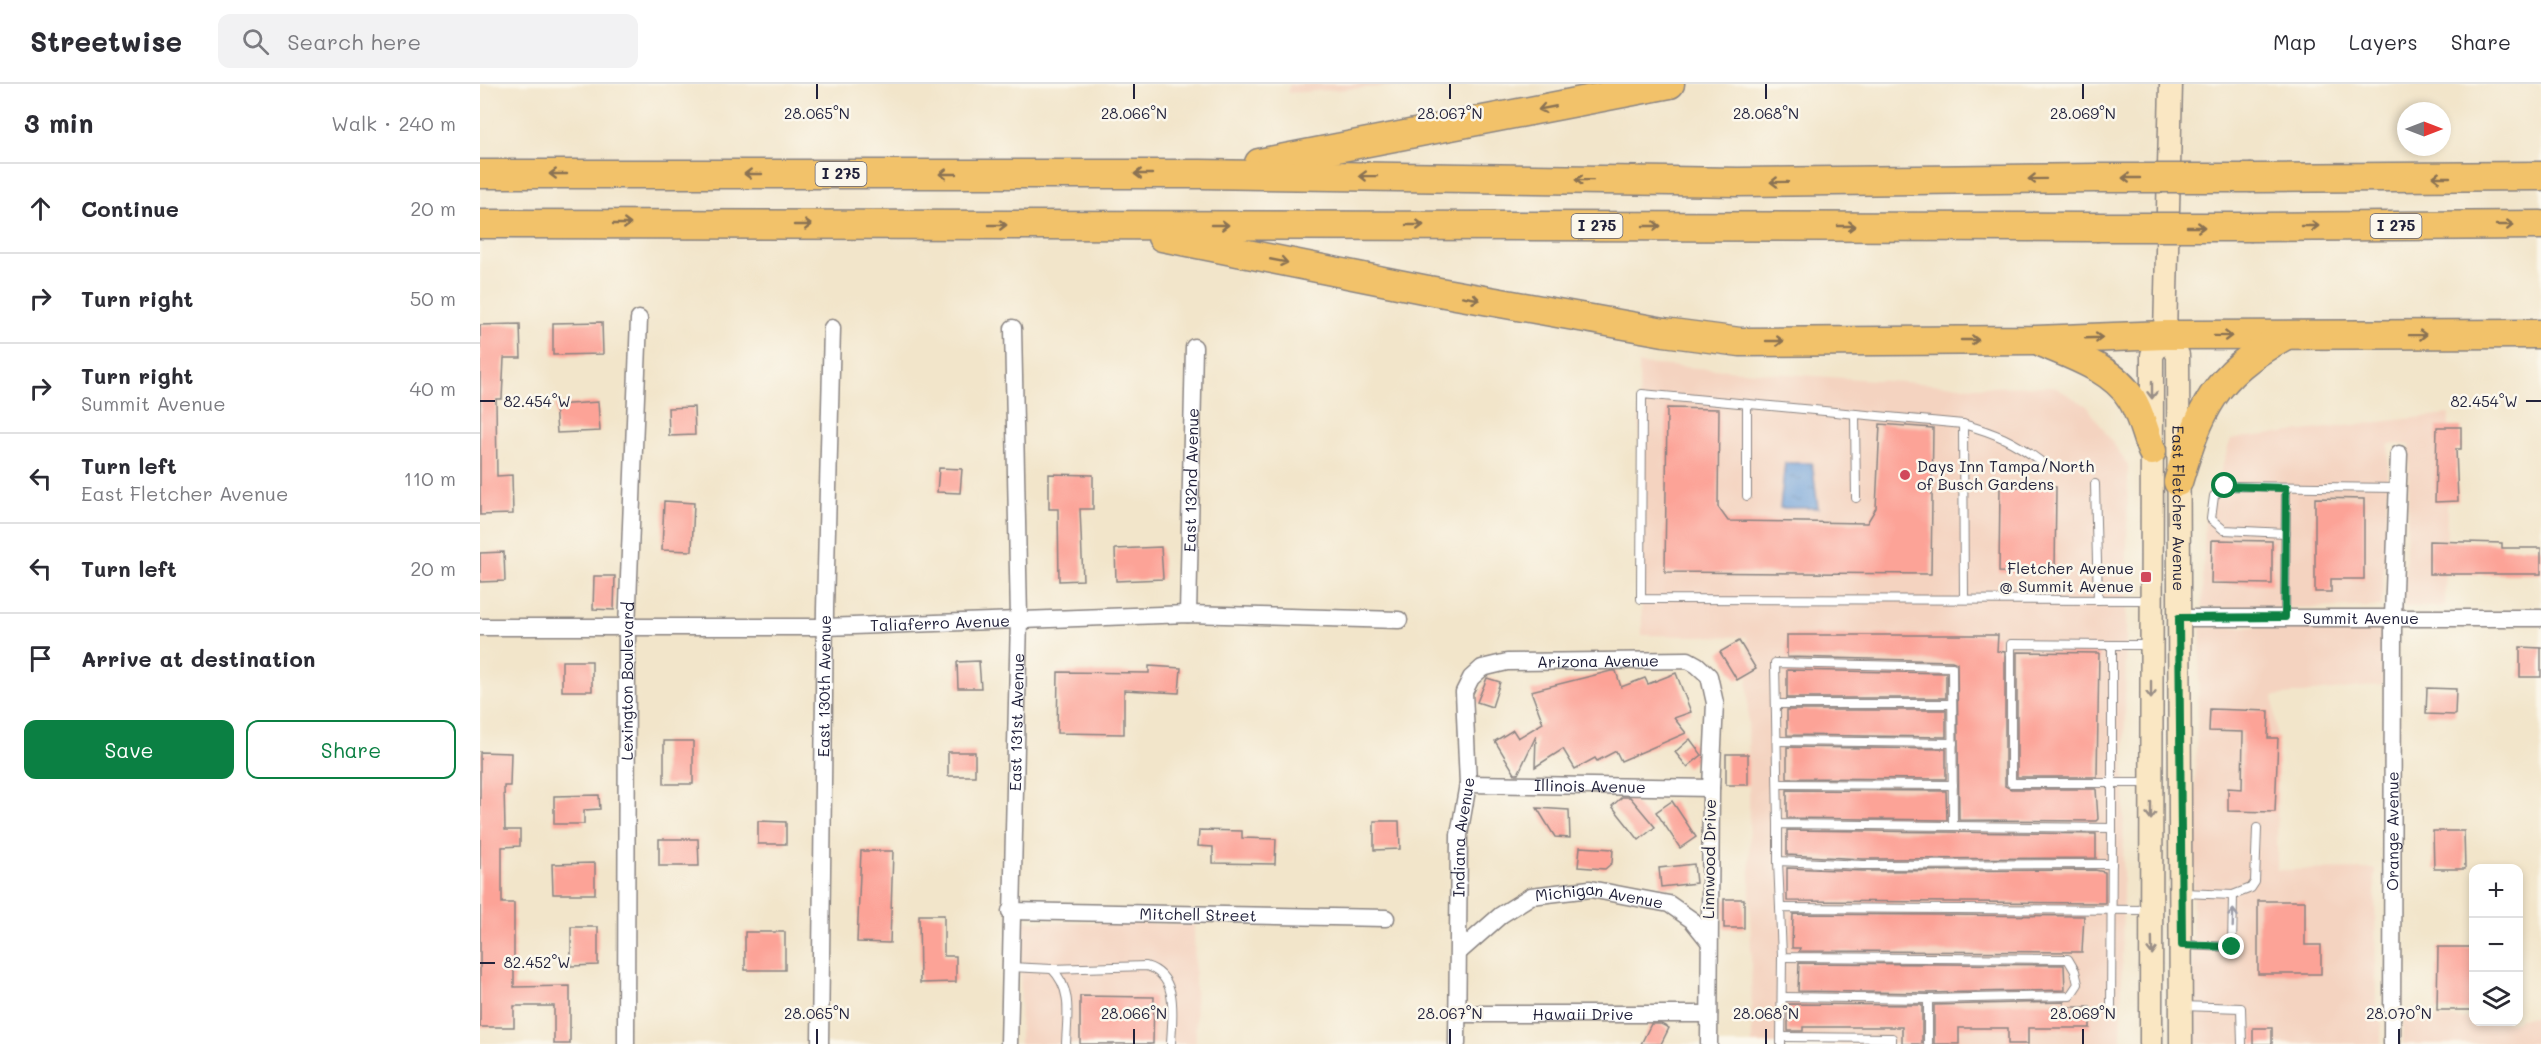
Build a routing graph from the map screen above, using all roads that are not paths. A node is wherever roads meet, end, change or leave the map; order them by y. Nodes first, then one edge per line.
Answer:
1 (1670, 84) edge
2 (2171, 84) edge
3 (480, 174) edge
4 (1201, 174) junction
5 (2541, 176) edge
6 (480, 224) edge
7 (1098, 225) junction
8 (2541, 225) edge
9 (639, 319) dead end
10 (832, 328) dead end
11 (1013, 328) dead end
12 (2541, 334) edge
13 (2165, 335) junction
14 (2283, 337) junction
15 (2036, 340) junction
16 (1194, 347) dead end
17 (1747, 404) junction
18 (1855, 414) junction
19 (1963, 424) junction
20 (2152, 451) junction
21 (2399, 454) dead end
22 (2040, 461) dead end
23 (2178, 482) junction
24 (2095, 484) dead end
25 (2286, 488) junction
26 (2398, 488) junction
27 (1747, 496) dead end
28 (1856, 498) dead end
29 (2286, 533) junction
30 (1964, 599) junction
31 (2098, 600) junction
32 (2151, 600) junction
33 (1188, 614) junction
34 (2285, 617) junction
35 (2393, 617) junction
36 (1019, 618) junction
37 (2179, 618) junction
38 (2541, 618) edge
39 (1399, 620) dead end
40 (480, 627) edge
41 (825, 627) junction
42 (627, 629) junction
43 (2112, 645) junction
44 (2151, 645) junction
45 (1482, 668) joint
46 (1709, 676) joint
47 (1776, 704) junction
48 (1952, 704) junction
49 (1777, 741) junction
50 (1953, 743) junction
51 (2112, 783) junction
52 (2151, 783) junction
53 (1468, 784) junction
54 (1778, 784) junction
55 (1953, 785) junction
56 (1711, 788) junction
57 (1778, 824) junction
58 (1953, 826) junction
59 (2112, 828) junction
60 (2257, 828) dead end
61 (1778, 861) junction
62 (2112, 864) junction
63 (2182, 893) junction
64 (2233, 895) junction
65 (1780, 908) junction
66 (2112, 910) junction
67 (2151, 910) junction
68 (1010, 911) junction
69 (1386, 918) dead end
70 (1708, 940) junction
71 (2182, 945) junction
72 (1460, 951) junction
73 (1782, 957) junction
74 (1010, 967) junction
75 (1052, 969) junction
76 (1782, 997) junction
77 (1928, 999) junction
78 (2181, 1006) junction
79 (2111, 1012) dead end
80 (1458, 1014) junction
81 (1709, 1014) junction
82 (1781, 1040) edge
83 (1812, 1040) edge
84 (1855, 1041) edge
85 (626, 1044) edge
86 (820, 1044) edge
87 (1009, 1044) edge
88 (1066, 1044) edge
89 (1171, 1044) edge
90 (1457, 1044) edge
91 (1709, 1044) edge
92 (1892, 1044) edge
93 (1928, 1044) edge
94 (2151, 1044) edge
95 (2181, 1044) edge
96 (2241, 1044) edge
97 (2392, 1044) edge

1 -> 4 highway
2 - 13 main road, East Fletcher Avenue
4 -> 3 highway, I 275
5 -> 4 highway, I 275, bridge
6 -> 7 highway, I 275
7 -> 8 highway, I 275, bridge
7 -> 15 highway
9 - 42 street, Lexington Boulevard
10 - 41 street, East 130th Avenue
11 - 36 street, East 131st Avenue
14 -> 12 highway
13 -> 14 highway
15 -> 13 highway
13 -> 20 main road, East Fletcher Avenue
13 - 23 main road, East Fletcher Avenue
14 - 23 highway
15 - 20 highway
16 - 33 street, East 132nd Avenue
17 - 18 lane
17 - 27 lane
17 - 30 lane
18 - 19 lane
18 - 28 lane
19 - 22 lane
19 - 30 lane
20 - 32 main road, East Fletcher Avenue
21 - 26 street, Orange Avenue
23 - 37 main road, East Fletcher Avenue
24 - 31 lane
25 - 26 lane
25 - 29 lane
25 - 29 lane
26 - 35 street, Orange Avenue
29 - 34 lane
30 - 31 lane
31 - 32 lane
32 - 44 main road, East Fletcher Avenue
33 - 36 street, Taliaferro Avenue
33 - 39 street, Taliaferro Avenue
34 - 35 street, Summit Avenue
34 - 37 street, Summit Avenue
35 - 38 street, Summit Avenue
35 - 97 street, Orange Avenue
36 - 41 street, Taliaferro Avenue
36 - 68 street, East 131st Avenue
37 - 63 main road, East Fletcher Avenue
40 - 42 street, Taliaferro Avenue
41 - 42 street, Taliaferro Avenue
41 - 86 street, East 130th Avenue
42 - 85 street, Lexington Boulevard
43 - 44 lane
43 - 51 lane
43 - 51 lane
44 -> 52 main road, East Fletcher Avenue
45 - 46 street, Arizona Avenue
45 - 53 street, Indiana Avenue
46 - 56 street, Linnwood Drive
47 - 48 lane
47 - 48 lane
47 - 49 lane
48 - 50 lane
49 - 50 lane
49 - 54 lane
50 - 55 lane
51 - 52 lane
51 - 59 lane
52 -> 67 main road, East Fletcher Avenue
53 - 56 street, Illinois Avenue
53 - 72 street, Indiana Avenue
54 - 55 lane
54 - 57 lane
55 - 58 lane
56 - 70 street, Linnwood Drive
57 - 58 lane
57 - 61 lane
58 - 59 lane
59 - 62 lane
60 - 64 lane
61 - 62 lane
61 - 65 lane
62 - 66 lane
63 - 64 lane
63 - 71 main road, East Fletcher Avenue
71 -> 64 lane
65 - 66 lane
65 - 73 lane
66 - 67 lane
66 - 79 lane
67 -> 94 main road, East Fletcher Avenue
68 - 69 street, Mitchell Street
68 - 74 street, East 131st Avenue
70 - 72 street, Michigan Avenue
70 - 81 street, Linnwood Drive
71 - 78 main road, East Fletcher Avenue
72 - 80 street, Indiana Avenue
73 - 76 lane
73 - 77 lane
74 - 75 lane
74 - 87 street, East 131st Avenue
75 - 88 lane
75 - 89 lane
76 - 77 lane
76 - 82 lane
77 - 93 lane
78 - 95 main road, East Fletcher Avenue
78 - 96 lane
80 - 81 street, Hawaii Drive
80 - 90 street, Indiana Avenue
81 - 91 street, Linnwood Drive
82 - 83 lane
83 - 84 lane
84 - 92 lane

